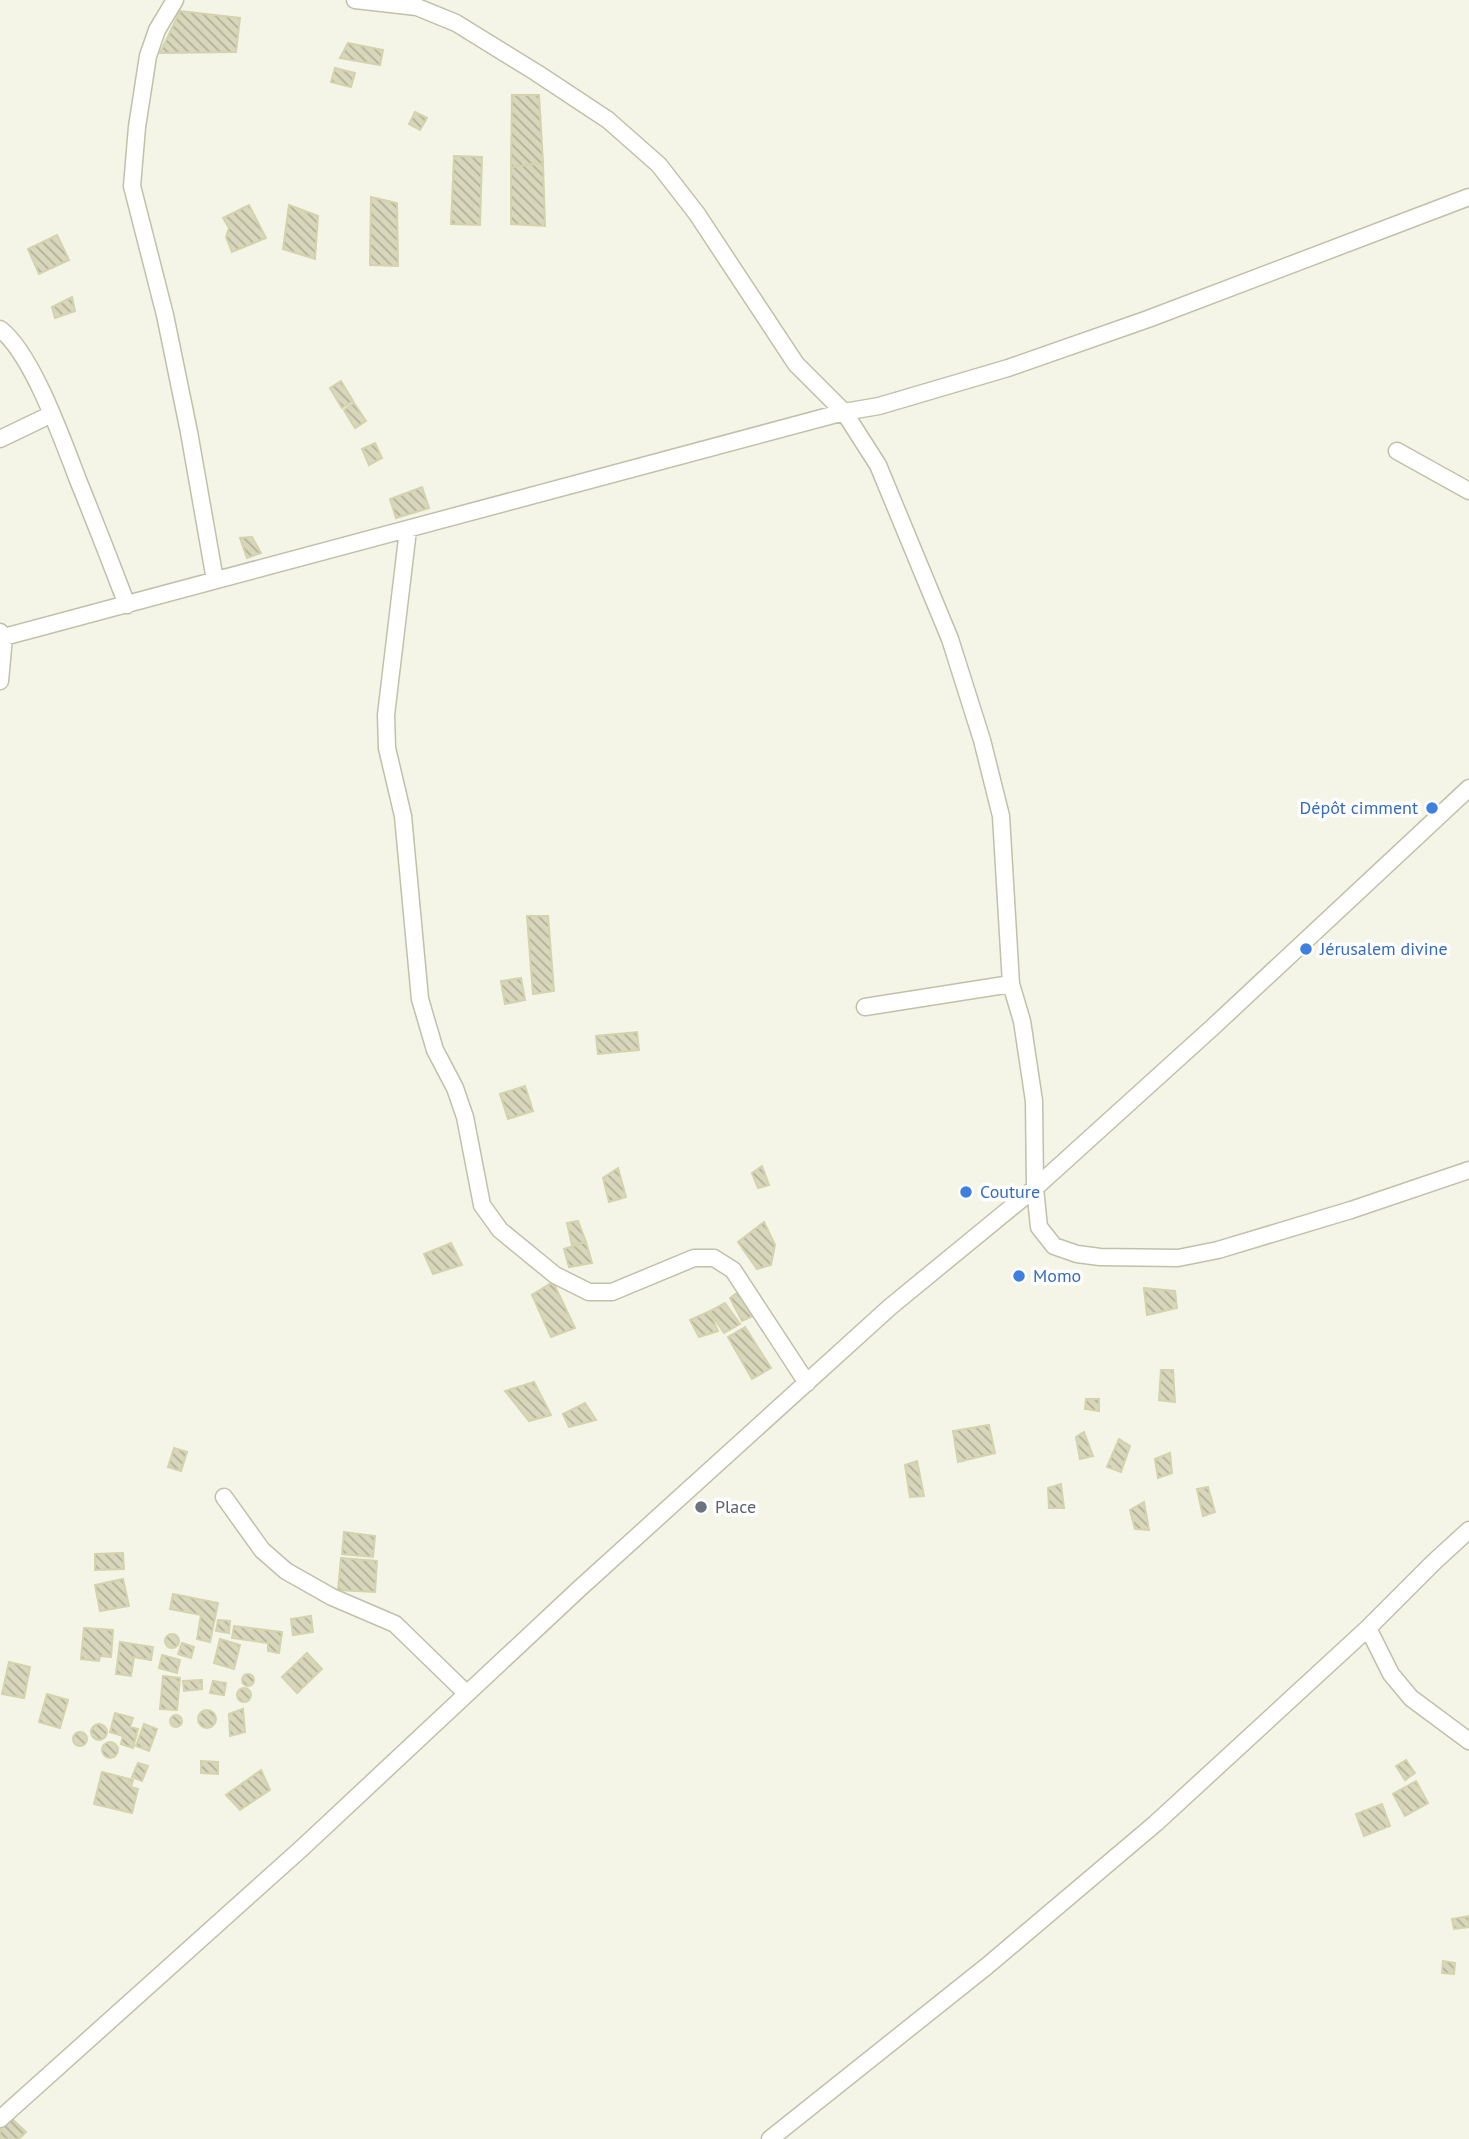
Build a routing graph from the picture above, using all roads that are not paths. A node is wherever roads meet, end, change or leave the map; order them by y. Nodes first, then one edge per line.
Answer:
1 (175, 0) edge
2 (355, 0) edge
3 (418, 4) edge
4 (1469, 197) edge
5 (0, 329) edge
6 (844, 412) junction
7 (52, 415) junction
8 (0, 439) edge
9 (1396, 451) dead end
10 (1469, 491) edge
11 (408, 530) junction
12 (215, 580) junction
13 (127, 605) junction
14 (1, 635) edge
15 (0, 681) edge
16 (1469, 788) edge
17 (1011, 984) junction
18 (865, 1007) dead end
19 (1469, 1170) edge
20 (1035, 1188) junction
21 (807, 1383) junction
22 (224, 1497) dead end
23 (1469, 1530) edge
24 (1368, 1628) junction
25 (467, 1694) junction
26 (1469, 1741) edge
27 (0, 2119) edge
28 (770, 2139) edge

1 - 12 street
2 - 3 street
3 - 6 street
4 - 6 street
5 - 7 street
6 - 11 street
6 - 17 street
7 - 8 street
7 - 13 street
9 - 10 street
11 - 12 street
11 - 21 street
12 - 13 street
13 - 14 street
14 - 15 street
16 - 20 street
17 - 18 street
17 - 20 street
19 - 20 street
20 - 21 street
21 - 25 street
22 - 25 street
23 - 24 street
24 - 26 street
24 - 28 street
25 - 27 street

